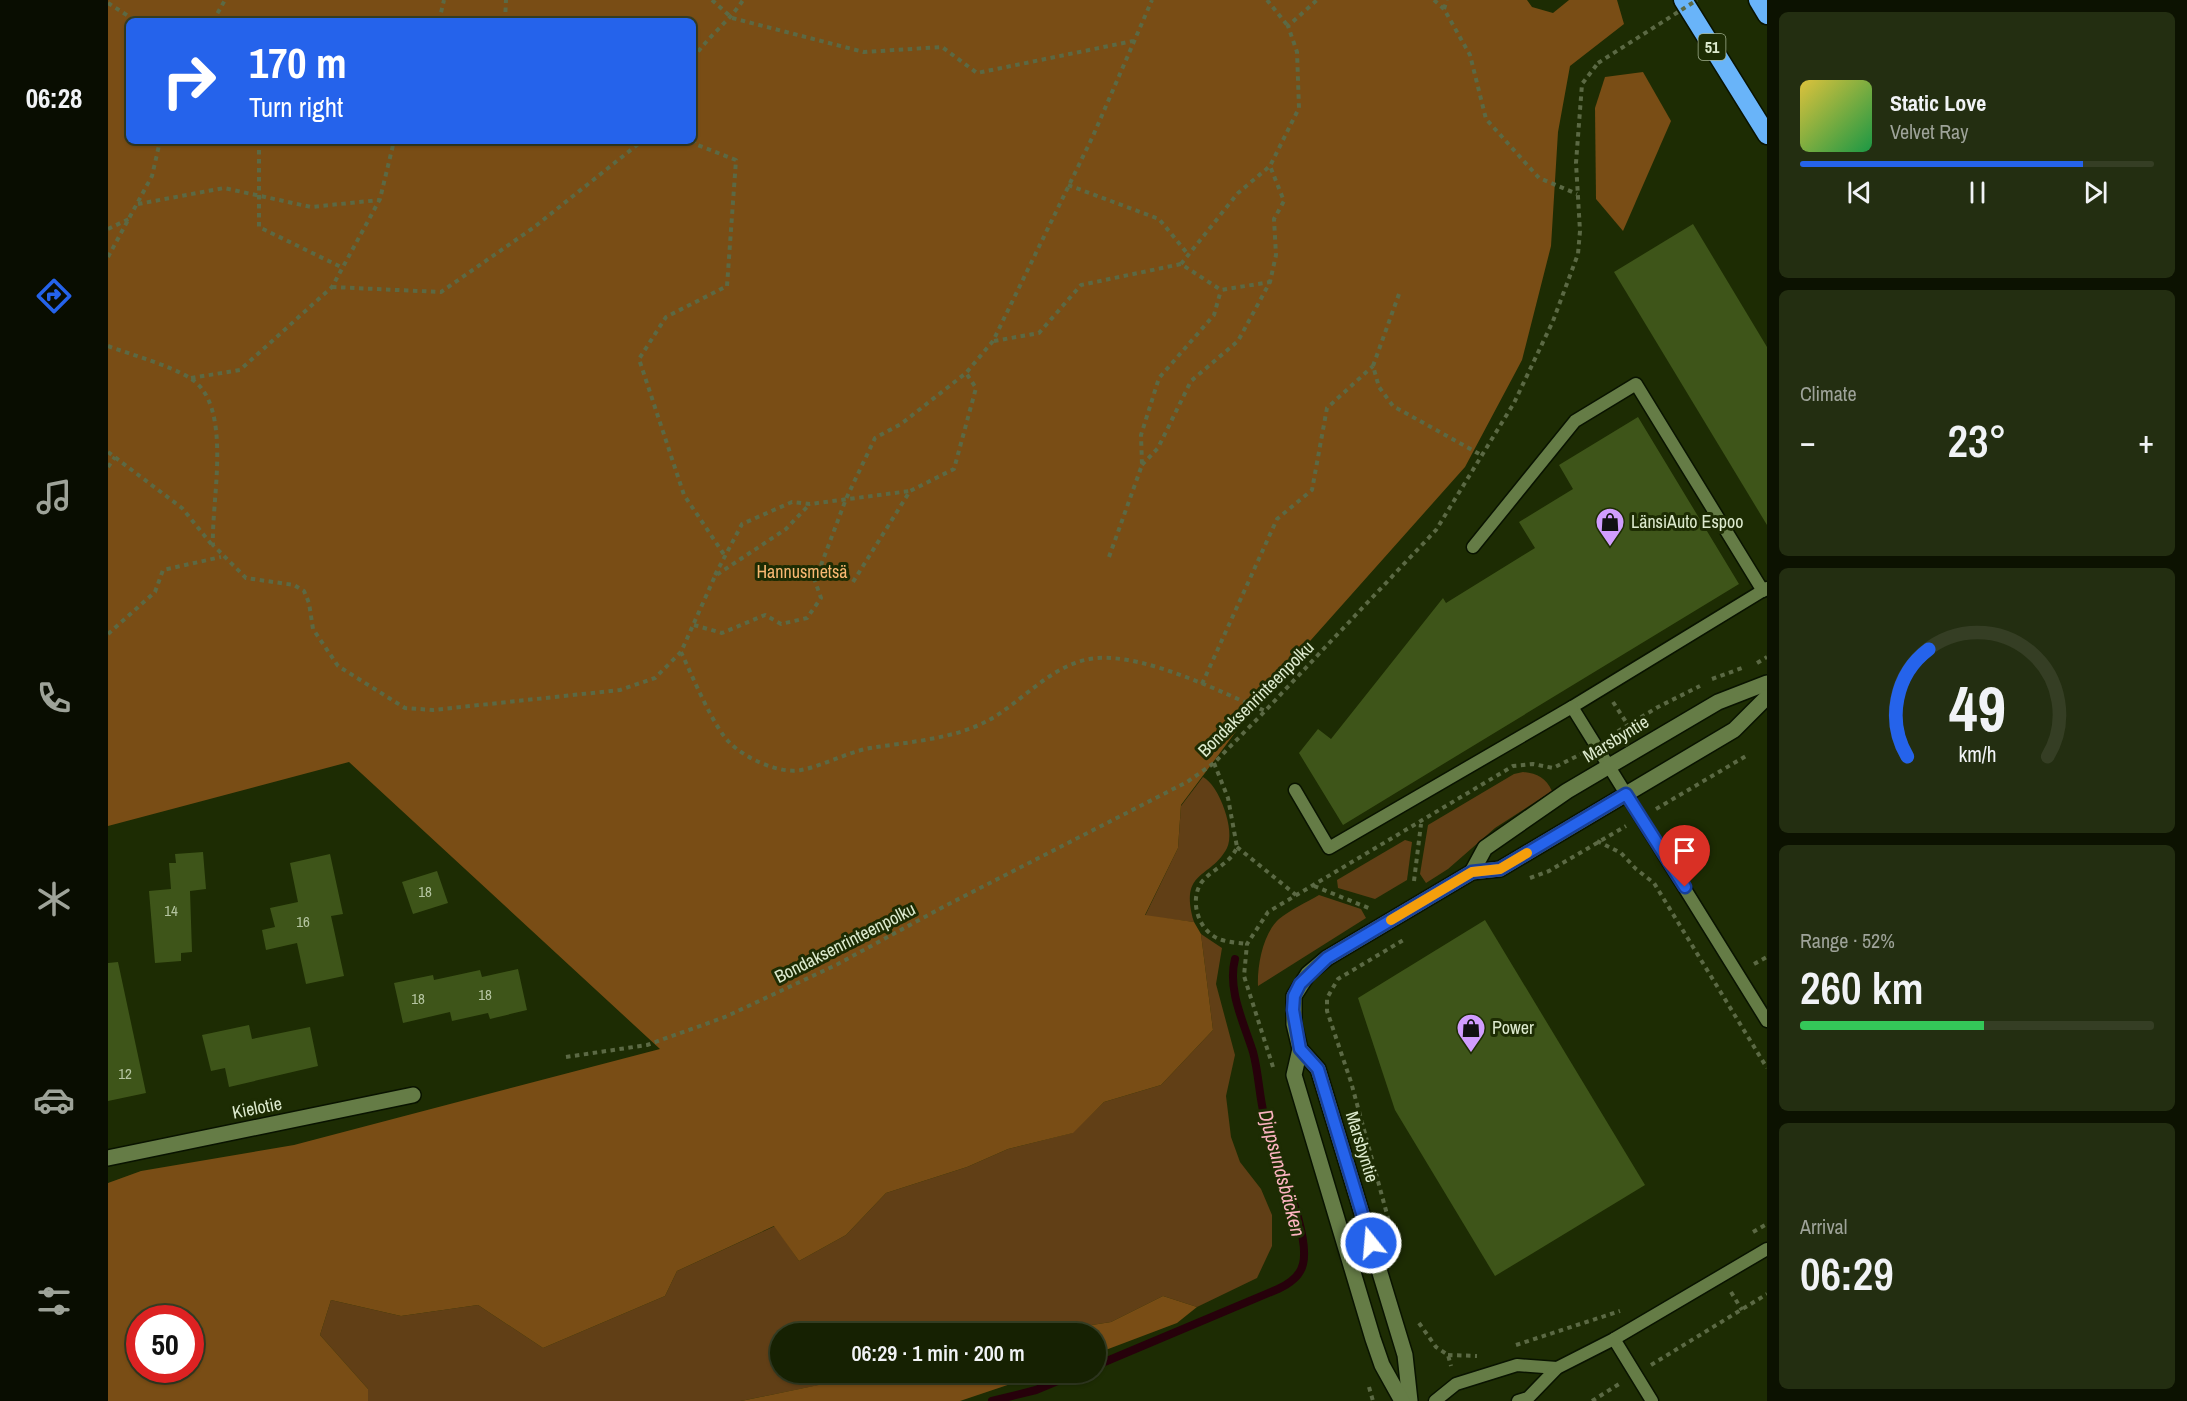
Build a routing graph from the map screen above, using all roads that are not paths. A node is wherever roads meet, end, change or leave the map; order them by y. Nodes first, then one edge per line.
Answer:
1 (1683, 0) edge
2 (1758, 0) edge
3 (1767, 15) edge
4 (1767, 135) edge
5 (1473, 547) dead end
6 (1765, 590) edge
7 (1767, 683) edge
8 (1767, 697) edge
9 (1572, 707) junction
10 (1608, 766) junction
11 (1294, 790) dead end
12 (1626, 794) junction
13 (1472, 872) junction
14 (1767, 1021) edge
15 (1300, 1049) junction
16 (413, 1095) dead end
17 (108, 1158) edge
18 (1767, 1249) edge
19 (1614, 1339) junction
20 (1557, 1368) junction
21 (1402, 1401) edge
22 (1410, 1401) edge
23 (1435, 1401) edge
24 (1518, 1401) edge
25 (1652, 1401) edge

1 - 4 highway, 51
2 - 3 highway
5 - 6 lane
6 - 9 lane
7 - 10 main road, Marsbyntie
8 - 12 main road, Marsbyntie
9 - 10 lane
9 - 11 lane
10 - 12 lane
10 - 13 main road, Marsbyntie
12 - 13 main road, Marsbyntie
12 - 14 lane
13 - 15 main road, Marsbyntie
15 - 21 main road, Marsbyntie
15 - 22 main road, Marsbyntie
16 - 17 main road, Kielotie
18 - 19 lane
19 - 20 lane
19 - 25 lane
20 - 23 lane
20 - 24 lane

